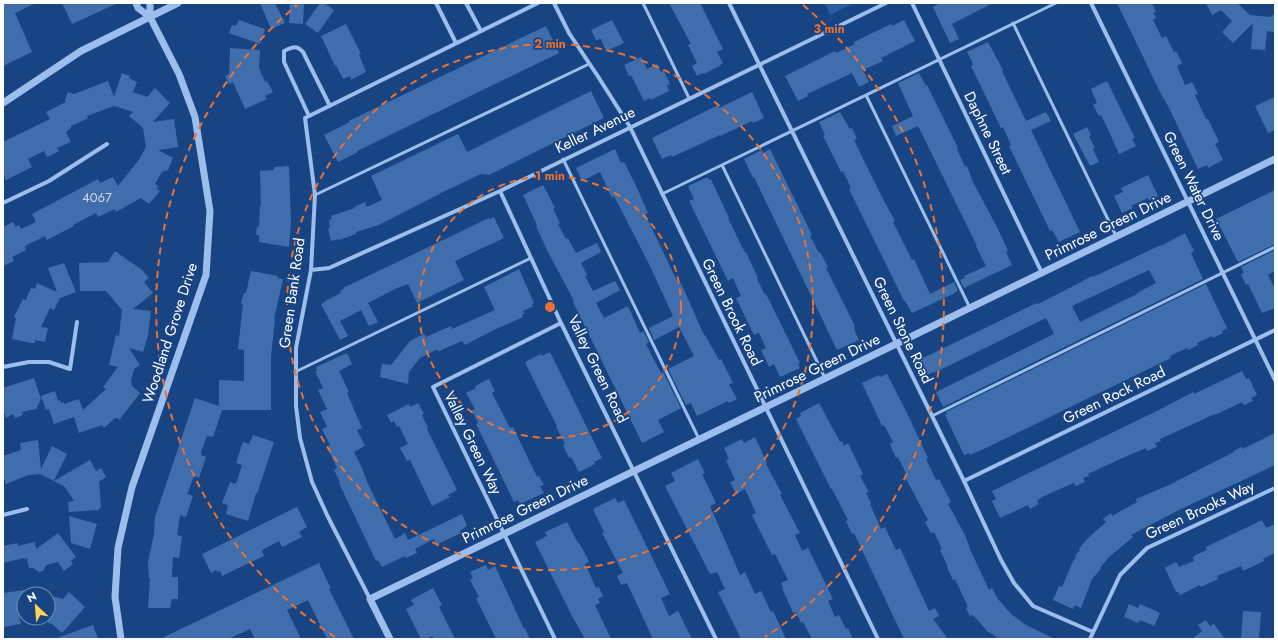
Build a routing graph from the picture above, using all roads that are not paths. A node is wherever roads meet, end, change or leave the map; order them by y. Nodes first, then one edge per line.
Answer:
1 (136, 3) edge
2 (150, 3) edge
3 (178, 3) edge
4 (436, 3) edge
5 (466, 3) edge
6 (538, 3) edge
7 (554, 3) edge
8 (643, 3) edge
9 (729, 3) edge
10 (886, 3) edge
11 (912, 3) edge
12 (1056, 3) edge
13 (1091, 3) edge
14 (150, 17) junction
15 (1013, 23) junction
16 (481, 31) junction
17 (456, 43) junction
18 (939, 58) junction
19 (589, 64) junction
20 (759, 65) junction
21 (866, 95) junction
22 (689, 98) junction
23 (3, 103) edge
24 (330, 106) junction
25 (310, 116) junction
26 (630, 127) junction
27 (792, 131) junction
28 (107, 144) dead end
29 (563, 159) junction
30 (1275, 159) edge
31 (722, 165) junction
32 (500, 191) junction
33 (662, 194) junction
34 (315, 195) junction
35 (1188, 201) junction
36 (3, 203) edge
37 (1116, 236) junction
38 (1275, 247) edge
39 (530, 258) junction
40 (311, 270) junction
41 (1223, 272) junction
42 (1042, 273) junction
43 (970, 308) junction
44 (78, 322) dead end
45 (561, 323) junction
46 (1275, 330) edge
47 (1255, 340) junction
48 (896, 344) junction
49 (3, 367) edge
50 (296, 372) junction
51 (824, 378) junction
52 (1275, 380) edge
53 (765, 408) junction
54 (932, 416) junction
55 (699, 439) junction
56 (634, 471) junction
57 (964, 481) junction
58 (1275, 488) edge
59 (27, 509) dead end
60 (3, 515) edge
61 (504, 534) junction
62 (370, 599) junction
63 (1093, 632) junction
64 (121, 639) edge
65 (390, 639) edge
66 (555, 639) edge
67 (716, 639) edge
68 (878, 639) edge
69 (1090, 639) edge

1 - 14 street, Woodland Grove Drive
2 - 14 street, Woodland Grove Drive
3 - 14 street
4 - 17 street
5 - 16 street
6 - 16 street
7 - 19 street, Green Brook Road
8 - 22 lane
9 - 20 street, Green Stone Road
10 - 20 street, Keller Avenue
11 - 18 street, Daphne Street
12 - 15 lane
13 - 35 street, Green Water Drive
14 - 23 street
14 - 64 street, Woodland Grove Drive
15 - 18 lane
15 - 37 lane
16 - 17 street
17 - 24 street
18 - 21 lane
18 - 42 street, Daphne Street
19 - 26 street, Green Brook Road
19 - 34 lane
20 - 22 street, Keller Avenue
20 - 27 street, Green Stone Road
21 - 27 lane
21 - 43 lane
22 - 26 street, Keller Avenue
24 - 25 street
24 - 25 street
25 - 34 street, Green Bank Road
26 - 29 street, Keller Avenue
26 - 33 street, Green Brook Road
27 - 31 lane
27 - 48 street, Green Stone Road
28 - 36 street
29 - 32 street, Keller Avenue
29 - 55 lane
30 - 35 street, Primrose Green Drive
31 - 33 lane
31 - 51 lane
32 - 39 street, Valley Green Road
32 - 40 street, Keller Avenue
33 - 53 street, Green Brook Road
34 - 40 street, Green Bank Road
35 - 37 street, Primrose Green Drive
35 - 41 street, Green Water Drive
37 - 42 street, Primrose Green Drive
38 - 41 lane
39 - 45 street, Valley Green Road
39 - 50 lane
40 - 50 street, Green Bank Road
41 - 47 street, Green Water Drive
41 - 54 lane
42 - 43 street, Primrose Green Drive
43 - 48 street, Primrose Green Drive
44 - 49 street
45 - 56 street, Valley Green Road
45 - 61 street, Valley Green Way
46 - 47 street, Green Rock Road
47 - 52 street, Green Water Drive
47 - 57 street, Green Rock Road
48 - 51 street, Primrose Green Drive
48 - 54 street, Green Stone Road
50 - 62 street, Green Bank Road
51 - 53 street, Primrose Green Drive
53 - 55 street, Primrose Green Drive
53 - 68 street, Green Brook Road
54 - 57 street, Green Stone Road
55 - 56 street, Primrose Green Drive
56 - 61 street, Primrose Green Drive
56 - 67 street
57 - 63 street, Green Stone Road
58 - 63 street, Green Brooks Way
59 - 60 street
61 - 62 street, Primrose Green Drive
61 - 66 street, Valley Green Way
62 - 65 street, Green Bank Road
63 - 69 street, Green Brooks Way

